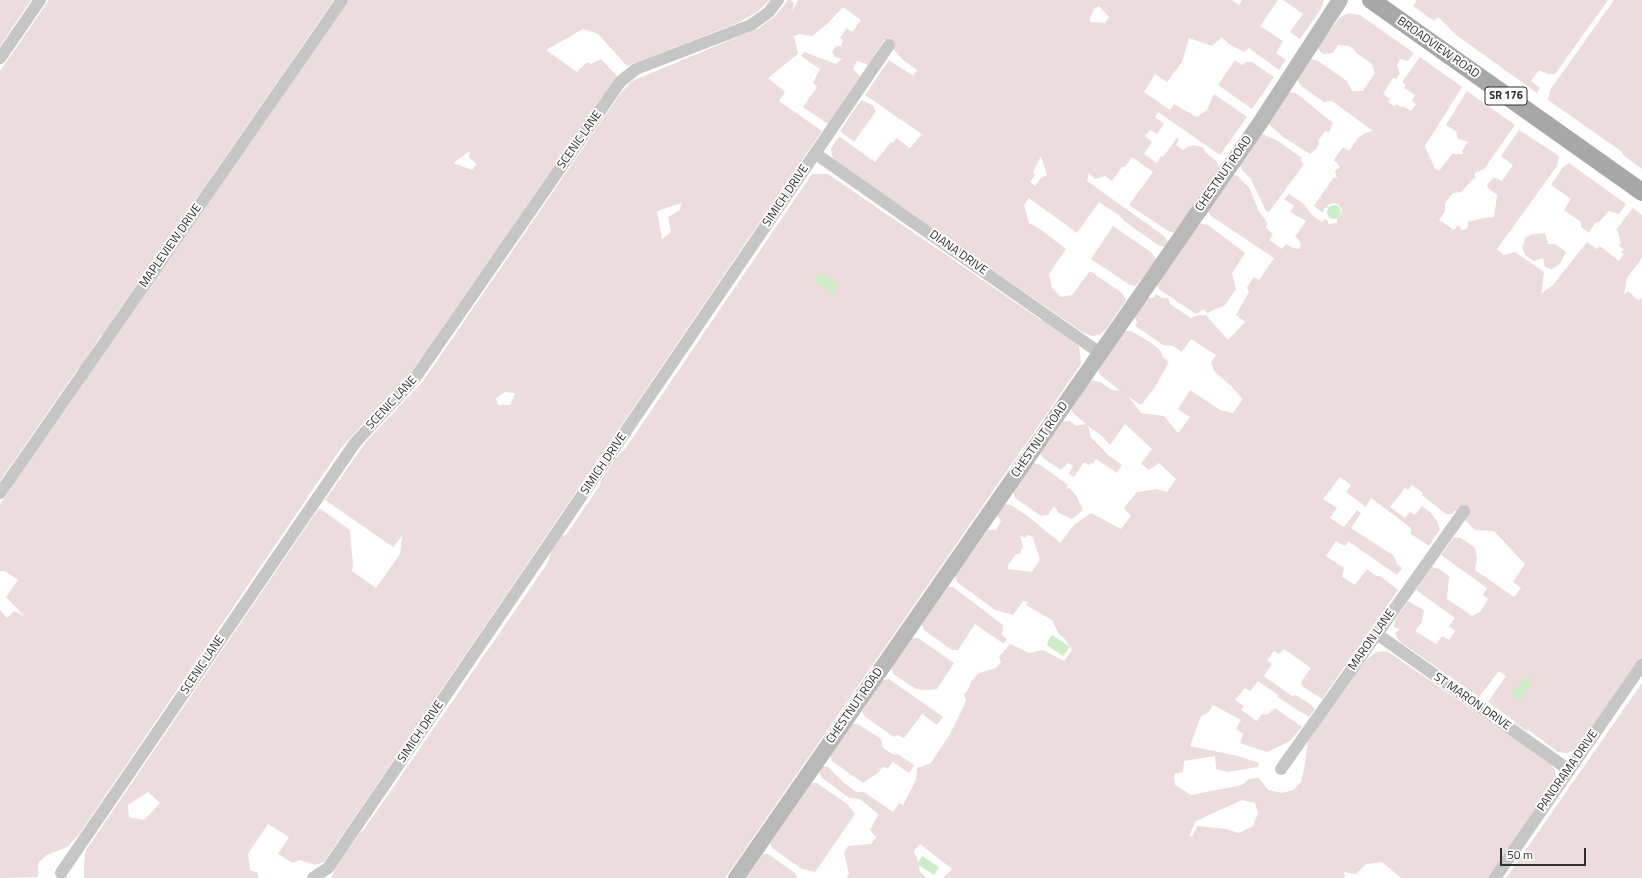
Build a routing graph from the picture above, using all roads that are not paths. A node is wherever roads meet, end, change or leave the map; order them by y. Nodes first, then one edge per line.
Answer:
1 (40, 0) edge
2 (342, 0) edge
3 (778, 0) edge
4 (1340, 0) edge
5 (1370, 0) edge
6 (889, 45) dead end
7 (0, 58) edge
8 (816, 154) junction
9 (1642, 192) edge
10 (1100, 353) junction
11 (0, 493) edge
12 (1464, 511) dead end
13 (1377, 634) junction
14 (1642, 665) edge
15 (1281, 769) dead end
16 (1569, 770) junction
17 (61, 873) dead end
18 (313, 878) edge
19 (736, 878) edge
20 (1495, 878) edge

1 - 7 street
2 - 11 street, MAPLEVIEW DRIVE
3 - 17 street, SCENIC LANE
4 - 10 street, CHESTNUT ROAD
5 - 9 main road, BROADVIEW ROAD / SR 176
6 - 8 street, SIMICH DRIVE
8 - 10 street, DIANA DRIVE
8 - 18 street, SIMICH DRIVE
10 - 19 street, CHESTNUT ROAD
12 - 13 street, MARON LANE
13 - 15 street, MARON LANE
13 - 16 street, ST MARON DRIVE
14 - 16 street, PANORAMA DRIVE
16 - 20 street, PANORAMA DRIVE

